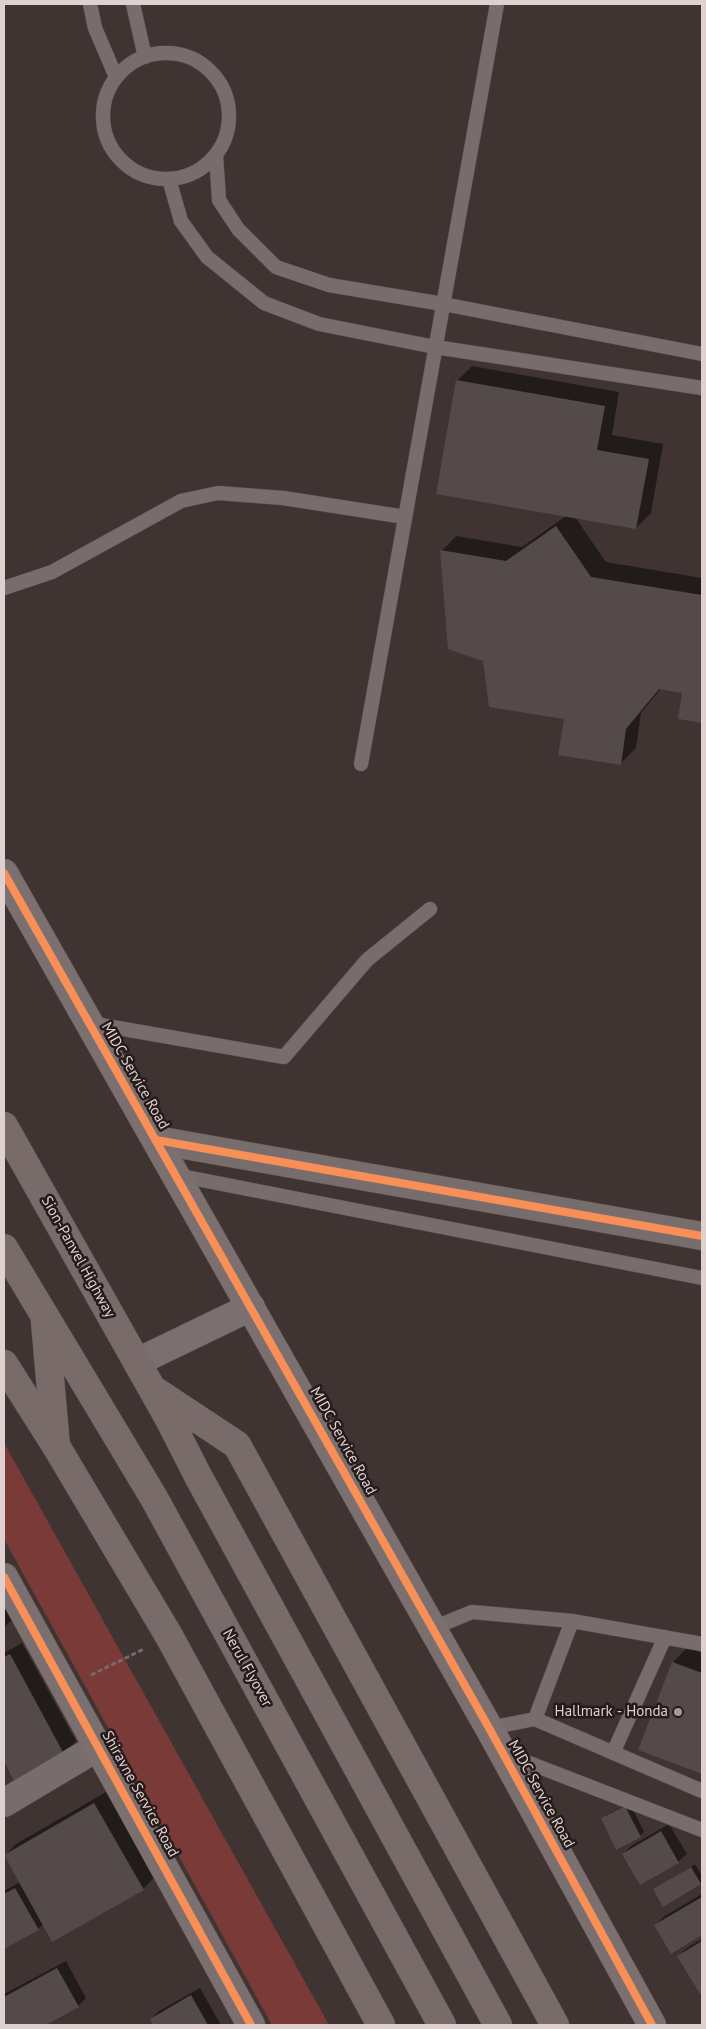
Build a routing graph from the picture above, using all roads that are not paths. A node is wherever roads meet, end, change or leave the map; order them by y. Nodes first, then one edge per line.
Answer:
1 (90, 4) edge
2 (133, 4) edge
3 (497, 4) edge
4 (145, 57) junction
5 (116, 78) junction
6 (216, 155) junction
7 (169, 179) junction
8 (443, 304) junction
9 (435, 347) junction
10 (702, 354) edge
11 (702, 388) edge
12 (405, 517) junction
13 (4, 588) edge
14 (361, 764) dead end
15 (4, 873) edge
16 (430, 909) dead end
17 (89, 1023) junction
18 (4, 1126) edge
19 (156, 1140) junction
20 (176, 1175) junction
21 (702, 1236) edge
22 (4, 1248) edge
23 (702, 1278) edge
24 (251, 1307) junction
25 (44, 1316) junction
26 (137, 1362) junction
27 (4, 1364) edge
28 (152, 1388) junction
29 (56, 1446) junction
30 (4, 1577) edge
31 (572, 1621) junction
32 (433, 1628) junction
33 (665, 1637) junction
34 (702, 1644) edge
35 (535, 1719) junction
36 (489, 1728) junction
37 (98, 1746) junction
38 (503, 1753) junction
39 (613, 1753) junction
40 (702, 1792) edge
41 (4, 1804) edge
42 (702, 1830) edge
43 (251, 2025) edge
44 (381, 2025) edge
45 (442, 2025) edge
46 (498, 2025) edge
47 (556, 2025) edge
48 (652, 2025) edge

1 - 5 lane
2 - 4 lane
3 - 8 lane
4 - 5 lane
4 - 6 lane
5 - 7 lane
6 - 7 lane
6 - 8 lane
7 - 9 lane
8 - 9 lane
8 - 10 lane
9 - 11 lane
9 - 12 lane
12 - 13 lane
12 - 14 lane
15 - 17 street, MIDC Service Road
16 - 17 lane
17 - 19 street, MIDC Service Road
18 - 26 highway, Sion-Panvel Highway
19 - 20 street, MIDC Service Road
19 - 21 street
20 - 23 lane
20 - 24 street, MIDC Service Road
22 - 25 highway
24 - 26 street
24 - 32 street, MIDC Service Road
25 - 29 highway
25 - 45 highway, Nerul Flyover
26 - 28 highway, Sion-Panvel Highway
27 - 29 highway
28 - 46 highway
28 - 47 highway
29 - 44 highway
30 - 37 street, Shiravne Service Road
31 - 32 lane
31 - 33 lane
31 - 35 lane
32 - 36 street, MIDC Service Road
33 - 34 lane
33 - 39 lane
35 - 36 lane
35 - 39 lane
36 - 38 street, MIDC Service Road
37 - 41 street
37 - 43 street, Shiravne Service Road
38 - 42 lane
38 - 48 street, MIDC Service Road
39 - 40 lane

